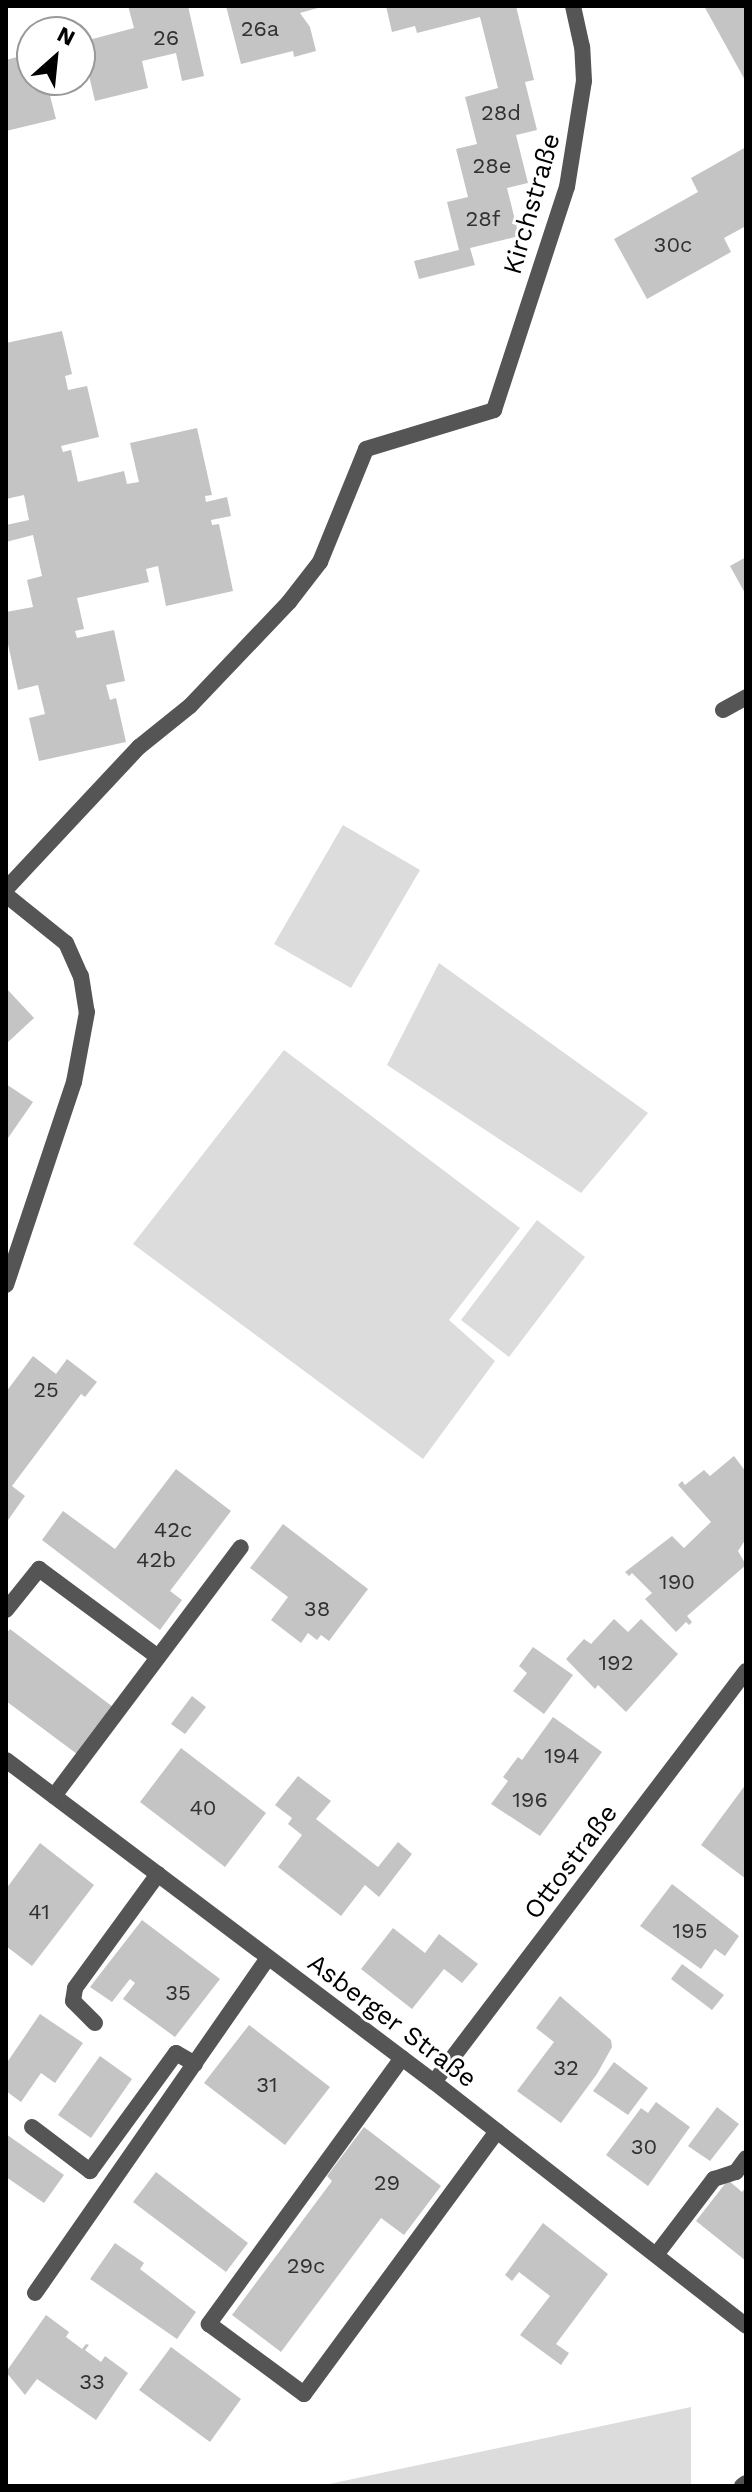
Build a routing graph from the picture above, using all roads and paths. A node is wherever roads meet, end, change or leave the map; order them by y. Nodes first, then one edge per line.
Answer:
1 (573, 6) edge
2 (746, 697) edge
3 (723, 710) dead end
4 (6, 889) edge
5 (6, 895) edge
6 (6, 1285) edge
7 (241, 1547) dead end
8 (6, 1610) edge
9 (158, 1657) junction
10 (746, 1671) edge
11 (6, 1760) edge
12 (54, 1796) junction
13 (158, 1874) junction
14 (268, 1958) junction
15 (95, 2023) dead end
16 (402, 2058) junction
17 (195, 2064) junction
18 (434, 2082) junction
19 (32, 2127) dead end
20 (497, 2131) junction
21 (746, 2158) edge
22 (656, 2255) junction
23 (35, 2293) dead end
24 (744, 2327) edge

1 - 4 street, Kirchstraße
2 - 3 street
5 - 6 street
7 - 9 street
8 - 9 street
9 - 12 street
10 - 18 street, Ottostraße
11 - 12 street, Asberger Straße
12 - 13 street, Asberger Straße
13 - 14 street, Asberger Straße
13 - 15 street
14 - 16 street, Asberger Straße
14 - 17 street
16 - 18 street, Asberger Straße
16 - 20 street
17 - 19 street
17 - 23 street
18 - 20 street, Asberger Straße
20 - 22 street, Asberger Straße
21 - 22 street
22 - 24 street, Asberger Straße

